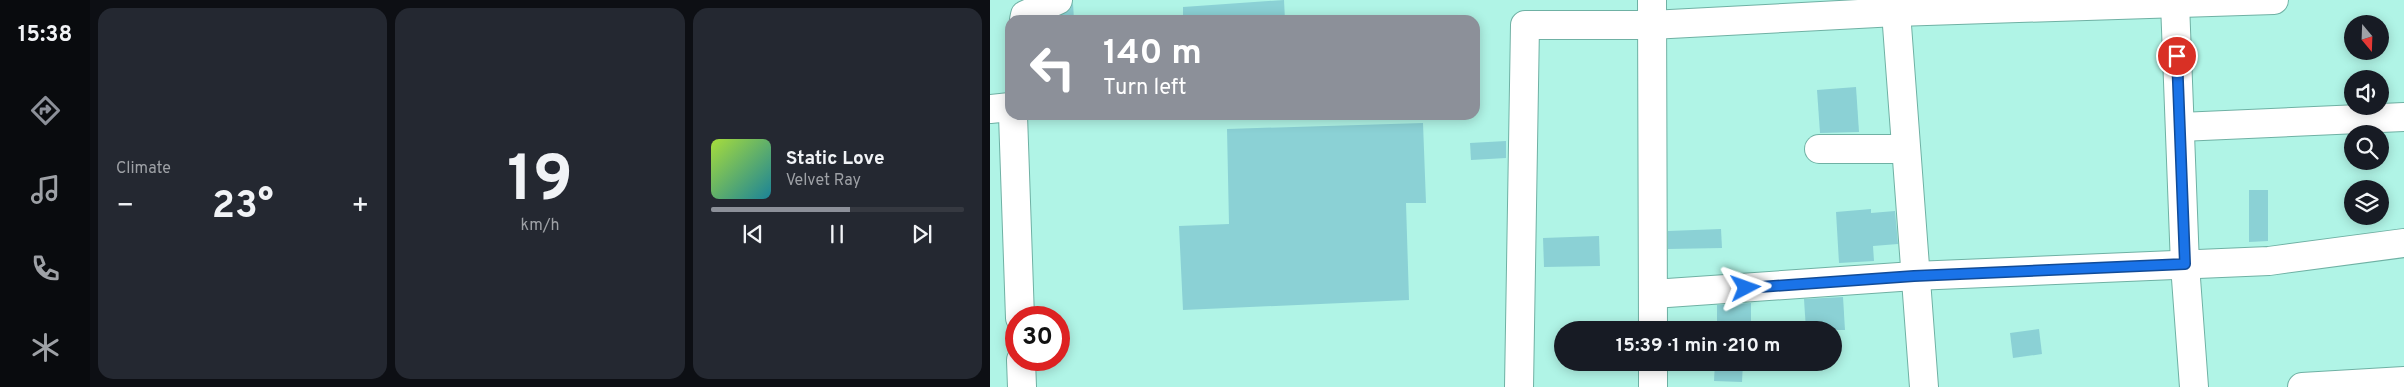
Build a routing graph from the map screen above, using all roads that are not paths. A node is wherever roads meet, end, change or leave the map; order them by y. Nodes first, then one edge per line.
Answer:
1 (1058, 0) edge
2 (2274, 0) edge
3 (2175, 3) junction
4 (1896, 12) junction
5 (1651, 13) edge
6 (1024, 15) edge
7 (1005, 108) edge
8 (990, 109) edge
9 (2404, 117) edge
10 (1013, 120) edge
11 (2180, 127) junction
12 (1819, 149) dead end
13 (1905, 149) junction
14 (2404, 244) edge
15 (2185, 264) junction
16 (1914, 276) junction
17 (1653, 294) junction
18 (1020, 306) edge
19 (1653, 321) edge
20 (1021, 371) edge
21 (1653, 371) edge
22 (2404, 382) edge
23 (2329, 386) edge
24 (1022, 387) edge
25 (1519, 387) edge
26 (1653, 387) edge
27 (1924, 387) edge
28 (2194, 387) edge
29 (2302, 387) edge

1 - 6 street
2 - 3 street
3 - 4 street
3 - 11 street
4 - 5 street
4 - 13 street
5 - 17 street
5 - 25 street
7 - 8 street
9 - 11 street
10 - 18 street
11 - 15 street
12 - 13 street
13 - 16 street
14 - 15 street
15 - 16 street
15 - 28 street
16 - 17 street
16 - 27 street
17 - 19 street
20 - 24 street
21 - 26 street
22 - 23 street
23 - 29 street

